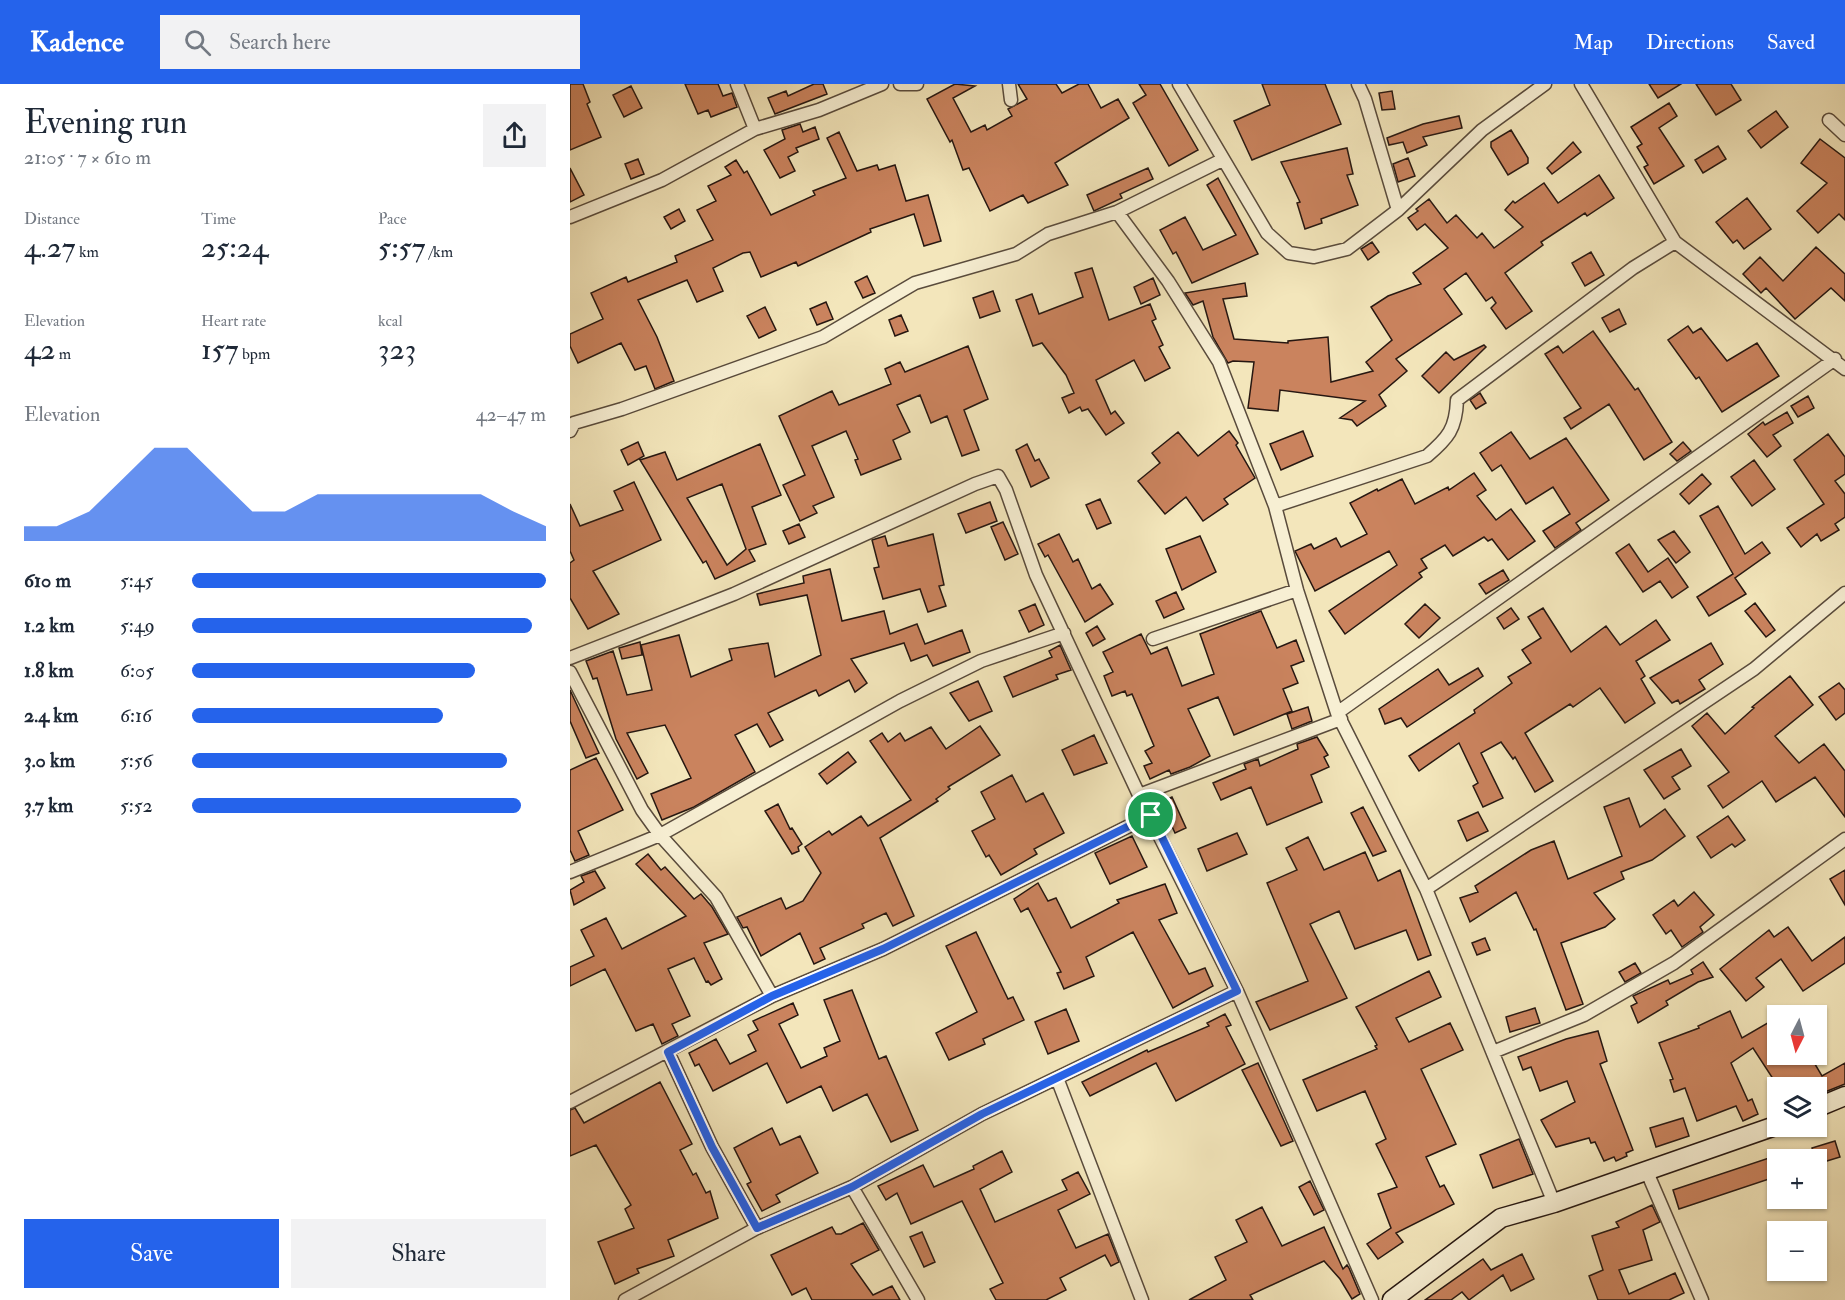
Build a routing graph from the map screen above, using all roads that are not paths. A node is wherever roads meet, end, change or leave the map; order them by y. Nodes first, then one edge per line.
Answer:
1 (737, 84) edge
2 (882, 84) edge
3 (900, 84) edge
4 (917, 84) edge
5 (1009, 84) edge
6 (1179, 84) edge
7 (1358, 84) edge
8 (1545, 84) edge
9 (1581, 84) edge
10 (1011, 100) dead end
11 (1829, 120) dead end
12 (754, 129) junction
13 (1845, 135) edge
14 (1222, 160) junction
15 (1398, 210) junction
16 (1117, 212) junction
17 (570, 217) edge
18 (1675, 242) junction
19 (1835, 359) junction
20 (1845, 369) edge
21 (570, 431) edge
22 (1275, 506) junction
23 (1297, 590) junction
24 (1845, 593) edge
25 (1064, 633) junction
26 (1154, 639) dead end
27 (570, 658) edge
28 (570, 672) edge
29 (1339, 716) junction
30 (1139, 795) junction
31 (1151, 815) junction
32 (660, 835) junction
33 (1845, 839) edge
34 (570, 872) edge
35 (1426, 889) junction
36 (1237, 991) junction
37 (772, 996) junction
38 (668, 1052) junction
39 (1494, 1052) junction
40 (1057, 1078) junction
41 (1845, 1096) edge
42 (570, 1102) edge
43 (1827, 1103) edge
44 (1767, 1129) edge
45 (1647, 1172) junction
46 (852, 1187) junction
47 (1554, 1203) junction
48 (757, 1228) junction
49 (625, 1300) edge
50 (918, 1300) edge
51 (1142, 1300) edge
52 (1372, 1300) edge
53 (1392, 1300) edge
54 (1702, 1300) edge

1 - 12 street
2 - 12 street
3 - 4 street
5 - 10 street
6 - 14 street
7 - 15 street
8 - 15 street
9 - 18 street
11 - 13 street
12 - 17 street
14 - 15 street
14 - 16 street
16 - 21 street
16 - 22 street
18 - 19 street
18 - 22 street
19 - 20 street
19 - 29 street
22 - 23 street
23 - 26 street
23 - 29 street
24 - 35 street
25 - 27 street
25 - 30 street
25 - 32 street
28 - 32 street
29 - 30 street
29 - 35 street
30 - 31 street
31 - 36 street
31 - 37 street
32 - 34 street
32 - 37 street
33 - 39 street
35 - 39 street
36 - 40 street
36 - 52 street
37 - 38 street
38 - 42 street
38 - 48 street
39 - 47 street
40 - 46 street
40 - 51 street
41 - 43 street
44 - 45 street
45 - 47 street
45 - 54 street
46 - 48 street
46 - 50 street
47 - 53 street
48 - 49 street

